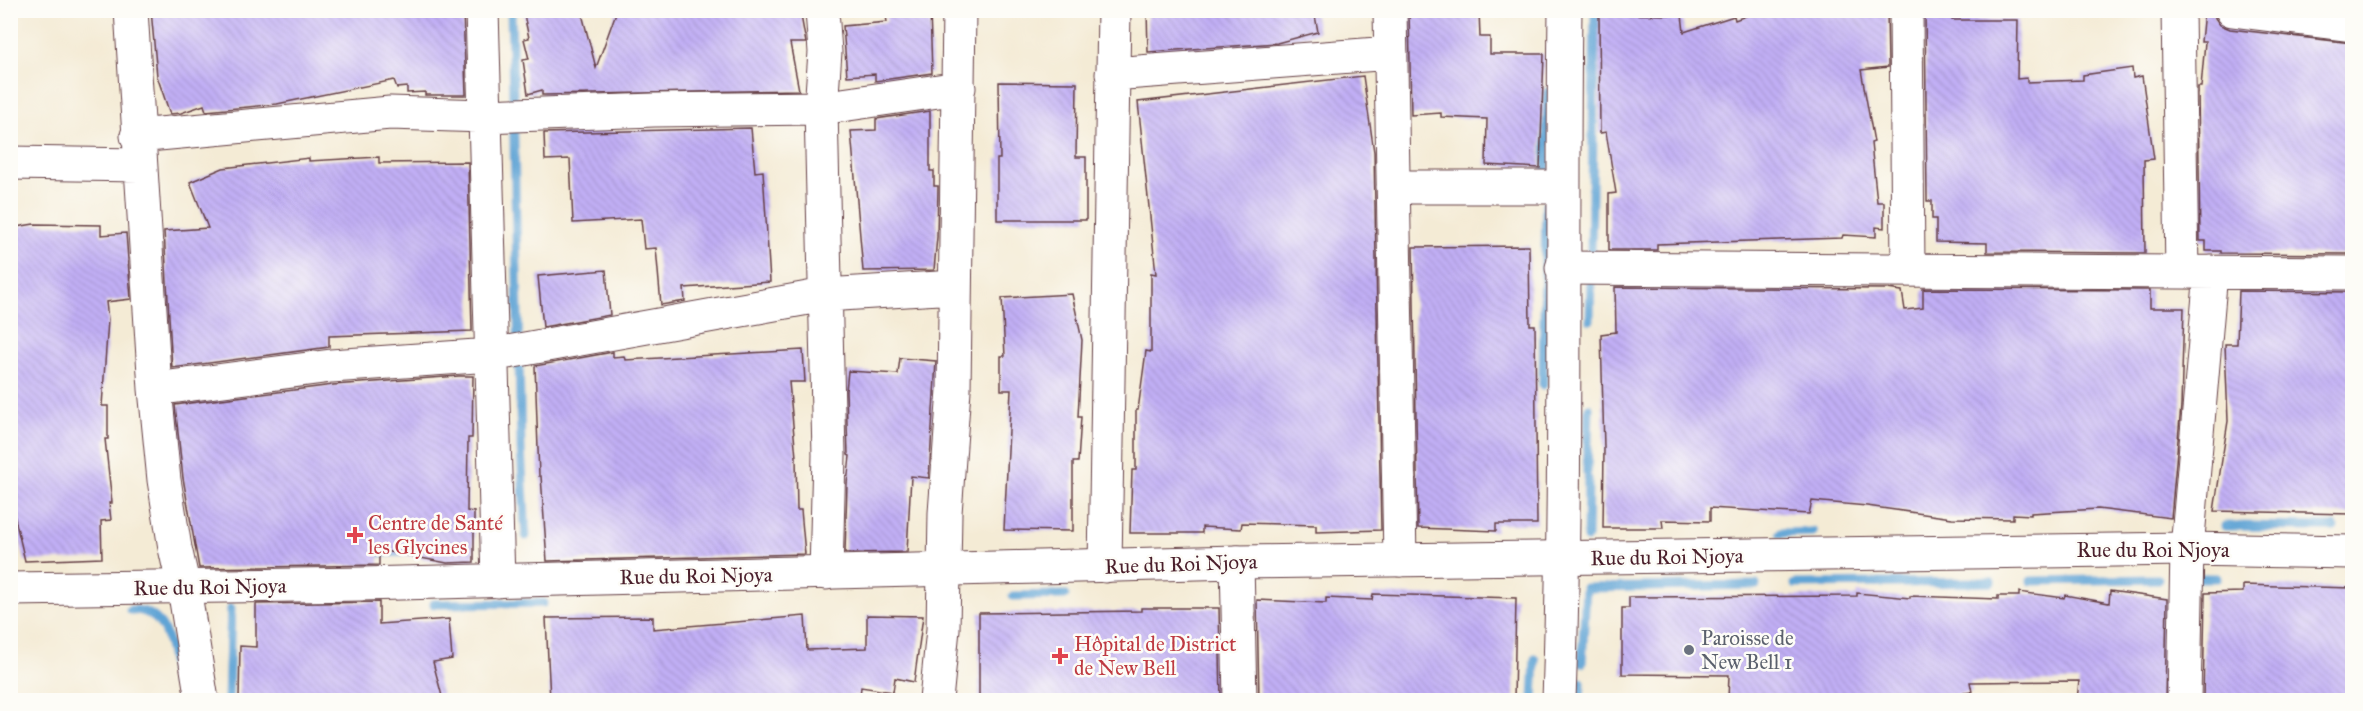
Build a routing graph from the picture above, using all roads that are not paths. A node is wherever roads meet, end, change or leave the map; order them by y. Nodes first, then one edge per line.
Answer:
1 (130, 10) edge
2 (482, 10) edge
3 (822, 10) edge
4 (959, 10) edge
5 (1114, 10) edge
6 (1390, 10) edge
7 (1565, 10) edge
8 (1906, 10) edge
9 (2178, 10) edge
10 (2232, 10) edge
11 (2352, 25) edge
12 (1390, 53) junction
13 (1112, 74) junction
14 (959, 87) junction
15 (821, 108) junction
16 (485, 116) junction
17 (138, 151) junction
18 (11, 163) edge
19 (1393, 187) junction
20 (1563, 187) junction
21 (1562, 268) junction
22 (1908, 270) junction
23 (2197, 272) junction
24 (2352, 273) edge
25 (955, 287) junction
26 (825, 295) junction
27 (491, 355) junction
28 (155, 389) junction
29 (2187, 549) junction
30 (2352, 552) edge
31 (1564, 558) junction
32 (1400, 560) junction
33 (1237, 562) junction
34 (1105, 566) junction
35 (945, 571) junction
36 (826, 573) junction
37 (498, 581) junction
38 (184, 588) junction
39 (10, 590) edge
40 (202, 700) edge
41 (936, 700) edge
42 (1240, 700) edge
43 (1559, 700) edge
44 (2184, 700) edge

1 - 17 street
2 - 16 street
3 - 15 street
4 - 14 street
5 - 13 street
6 - 12 street
7 - 20 street
8 - 22 street
9 - 23 street
10 - 11 street
12 - 13 street
12 - 19 street
13 - 34 street
14 - 15 street
14 - 25 street
15 - 16 street
15 - 26 street
16 - 17 street
16 - 27 street
17 - 18 street
17 - 28 street
19 - 20 street
19 - 32 street
20 - 21 street
21 - 22 street
21 - 31 street
22 - 23 street
23 - 24 street
23 - 29 street
25 - 26 street
25 - 35 street
26 - 27 street
26 - 36 street
27 - 28 street
27 - 37 street
28 - 38 street
29 - 30 street, Rue du Roi Njoya
29 - 31 street, Rue du Roi Njoya
29 - 44 street
31 - 32 street, Rue du Roi Njoya
31 - 43 street
32 - 33 street, Rue du Roi Njoya
33 - 34 street, Rue du Roi Njoya
33 - 42 street
34 - 35 street, Rue du Roi Njoya
35 - 36 street, Rue du Roi Njoya
35 - 41 street
36 - 37 street, Rue du Roi Njoya
37 - 38 street, Rue du Roi Njoya
38 - 39 street, Rue du Roi Njoya
38 - 40 street

